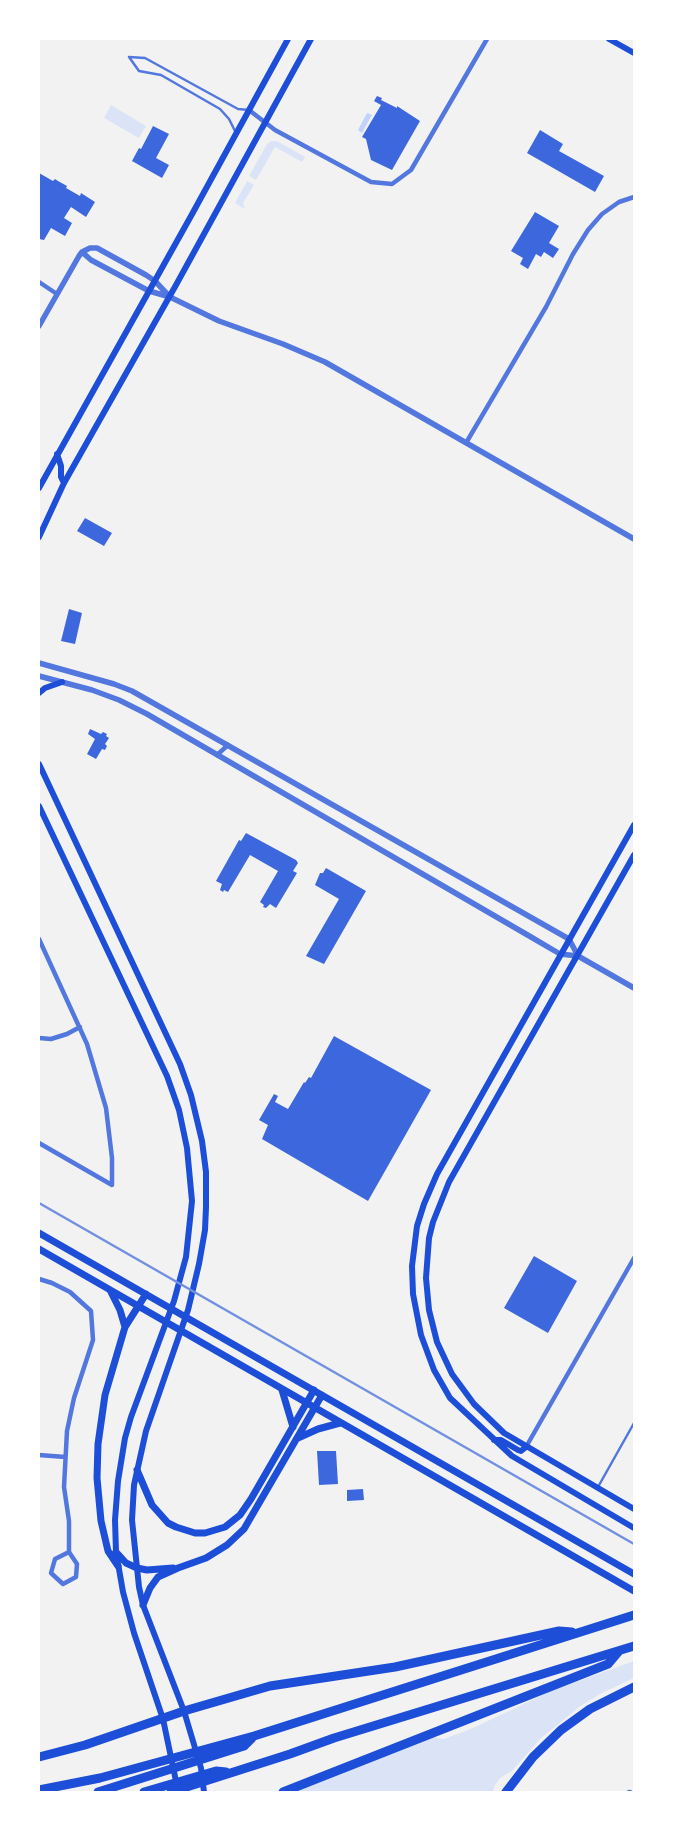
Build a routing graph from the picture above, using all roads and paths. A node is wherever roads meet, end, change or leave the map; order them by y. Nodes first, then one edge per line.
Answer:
1 (288, 39) edge
2 (311, 39) edge
3 (487, 39) edge
4 (609, 39) edge
5 (634, 53) edge
6 (249, 110) junction
7 (265, 123) junction
8 (236, 133) junction
9 (634, 198) edge
10 (82, 252) junction
11 (155, 281) junction
12 (39, 282) edge
13 (149, 292) junction
14 (57, 294) junction
15 (170, 297) junction
16 (39, 326) edge
17 (466, 443) junction
18 (57, 454) junction
19 (64, 483) junction
20 (39, 488) edge
21 (39, 537) edge
22 (634, 539) edge
23 (39, 662) edge
24 (39, 676) edge
25 (62, 682) junction
26 (39, 693) edge
27 (228, 745) junction
28 (217, 755) junction
29 (39, 764) edge
30 (39, 806) edge
31 (634, 825) edge
32 (634, 855) edge
33 (39, 939) edge
34 (569, 939) junction
35 (560, 954) junction
36 (578, 956) junction
37 (634, 988) edge
38 (80, 1027) junction
39 (39, 1038) edge
40 (477, 1103) junction
41 (489, 1110) junction
42 (39, 1143) edge
43 (39, 1233) edge
44 (39, 1249) edge
45 (634, 1258) edge
46 (39, 1279) edge
47 (110, 1290) junction
48 (146, 1294) junction
49 (138, 1306) junction
50 (124, 1326) junction
51 (282, 1390) junction
52 (314, 1390) junction
53 (322, 1395) junction
54 (306, 1404) junction
55 (315, 1408) junction
56 (340, 1423) junction
57 (634, 1423) edge
58 (293, 1426) junction
59 (298, 1438) junction
60 (494, 1440) junction
61 (526, 1447) junction
62 (39, 1455) edge
63 (65, 1457) junction
64 (137, 1470) junction
65 (598, 1487) junction
66 (634, 1509) edge
67 (634, 1528) edge
68 (69, 1552) junction
69 (116, 1552) junction
70 (118, 1566) junction
71 (137, 1568) junction
72 (178, 1568) junction
73 (634, 1574) edge
74 (634, 1591) edge
75 (144, 1605) junction
76 (630, 1616) edge
77 (580, 1632) junction
78 (634, 1646) edge
79 (619, 1650) junction
80 (634, 1687) edge
81 (184, 1711) junction
82 (163, 1719) junction
83 (213, 1752) junction
84 (39, 1757) edge
85 (216, 1774) junction
86 (199, 1783) junction
87 (39, 1790) edge
88 (98, 1792) edge
89 (144, 1792) edge
90 (172, 1792) edge
91 (178, 1792) edge
92 (192, 1792) edge
93 (204, 1792) edge
94 (283, 1792) edge
95 (506, 1792) edge

1 - 6 main road
2 - 7 main road
3 - 7 street
4 - 5 main road
6 - 7 street
6 - 8 main road
6 - 8 lane
7 - 15 main road
8 - 11 main road
9 - 17 street
10 - 11 street
10 - 13 street
10 - 14 street
11 - 13 main road
11 - 15 street
12 - 14 street
13 - 15 street
13 - 18 main road
14 - 16 street
15 - 17 street
15 - 19 main road
17 - 22 street
18 - 19 main road
18 - 20 main road
19 - 21 main road
23 - 27 street
24 - 25 street
25 - 26 main road
25 - 28 street
27 - 28 street
27 - 34 street
28 - 35 street
29 - 64 main road
30 - 69 main road
31 - 34 main road
32 - 36 main road
33 - 38 street
34 - 35 main road
34 - 36 street
35 - 36 street
35 - 40 main road
36 - 37 street
36 - 41 main road
38 - 39 street
38 - 42 street
40 - 41 main road
40 - 60 main road
41 - 61 main road
43 - 48 main road
44 - 47 main road
45 - 61 street
46 - 63 street
47 - 49 main road
47 - 50 main road
48 - 49 main road
48 - 52 main road
49 - 50 main road
49 - 51 main road
50 - 70 main road
51 - 54 main road
51 - 58 main road
52 - 53 main road
52 - 54 main road
53 - 55 main road
53 - 73 main road
54 - 55 main road
54 - 58 main road
55 - 56 main road
55 - 59 main road
56 - 59 main road
56 - 74 main road
57 - 65 lane
58 - 64 main road
59 - 72 main road
60 - 61 main road
60 - 67 main road
61 - 65 main road
62 - 63 street
63 - 68 street
64 - 71 main road
65 - 66 main road
68 - 68 street
69 - 70 main road
69 - 71 main road
70 - 82 main road
71 - 72 main road
71 - 75 main road
72 - 75 main road
75 - 81 main road
76 - 77 highway
77 - 81 highway
77 - 83 highway
78 - 79 highway
79 - 85 highway
79 - 94 highway
80 - 95 highway
81 - 82 highway
81 - 93 main road
82 - 84 highway
82 - 91 main road
83 - 87 highway
83 - 88 highway
85 - 86 highway
85 - 89 highway
86 - 90 highway
86 - 92 highway

